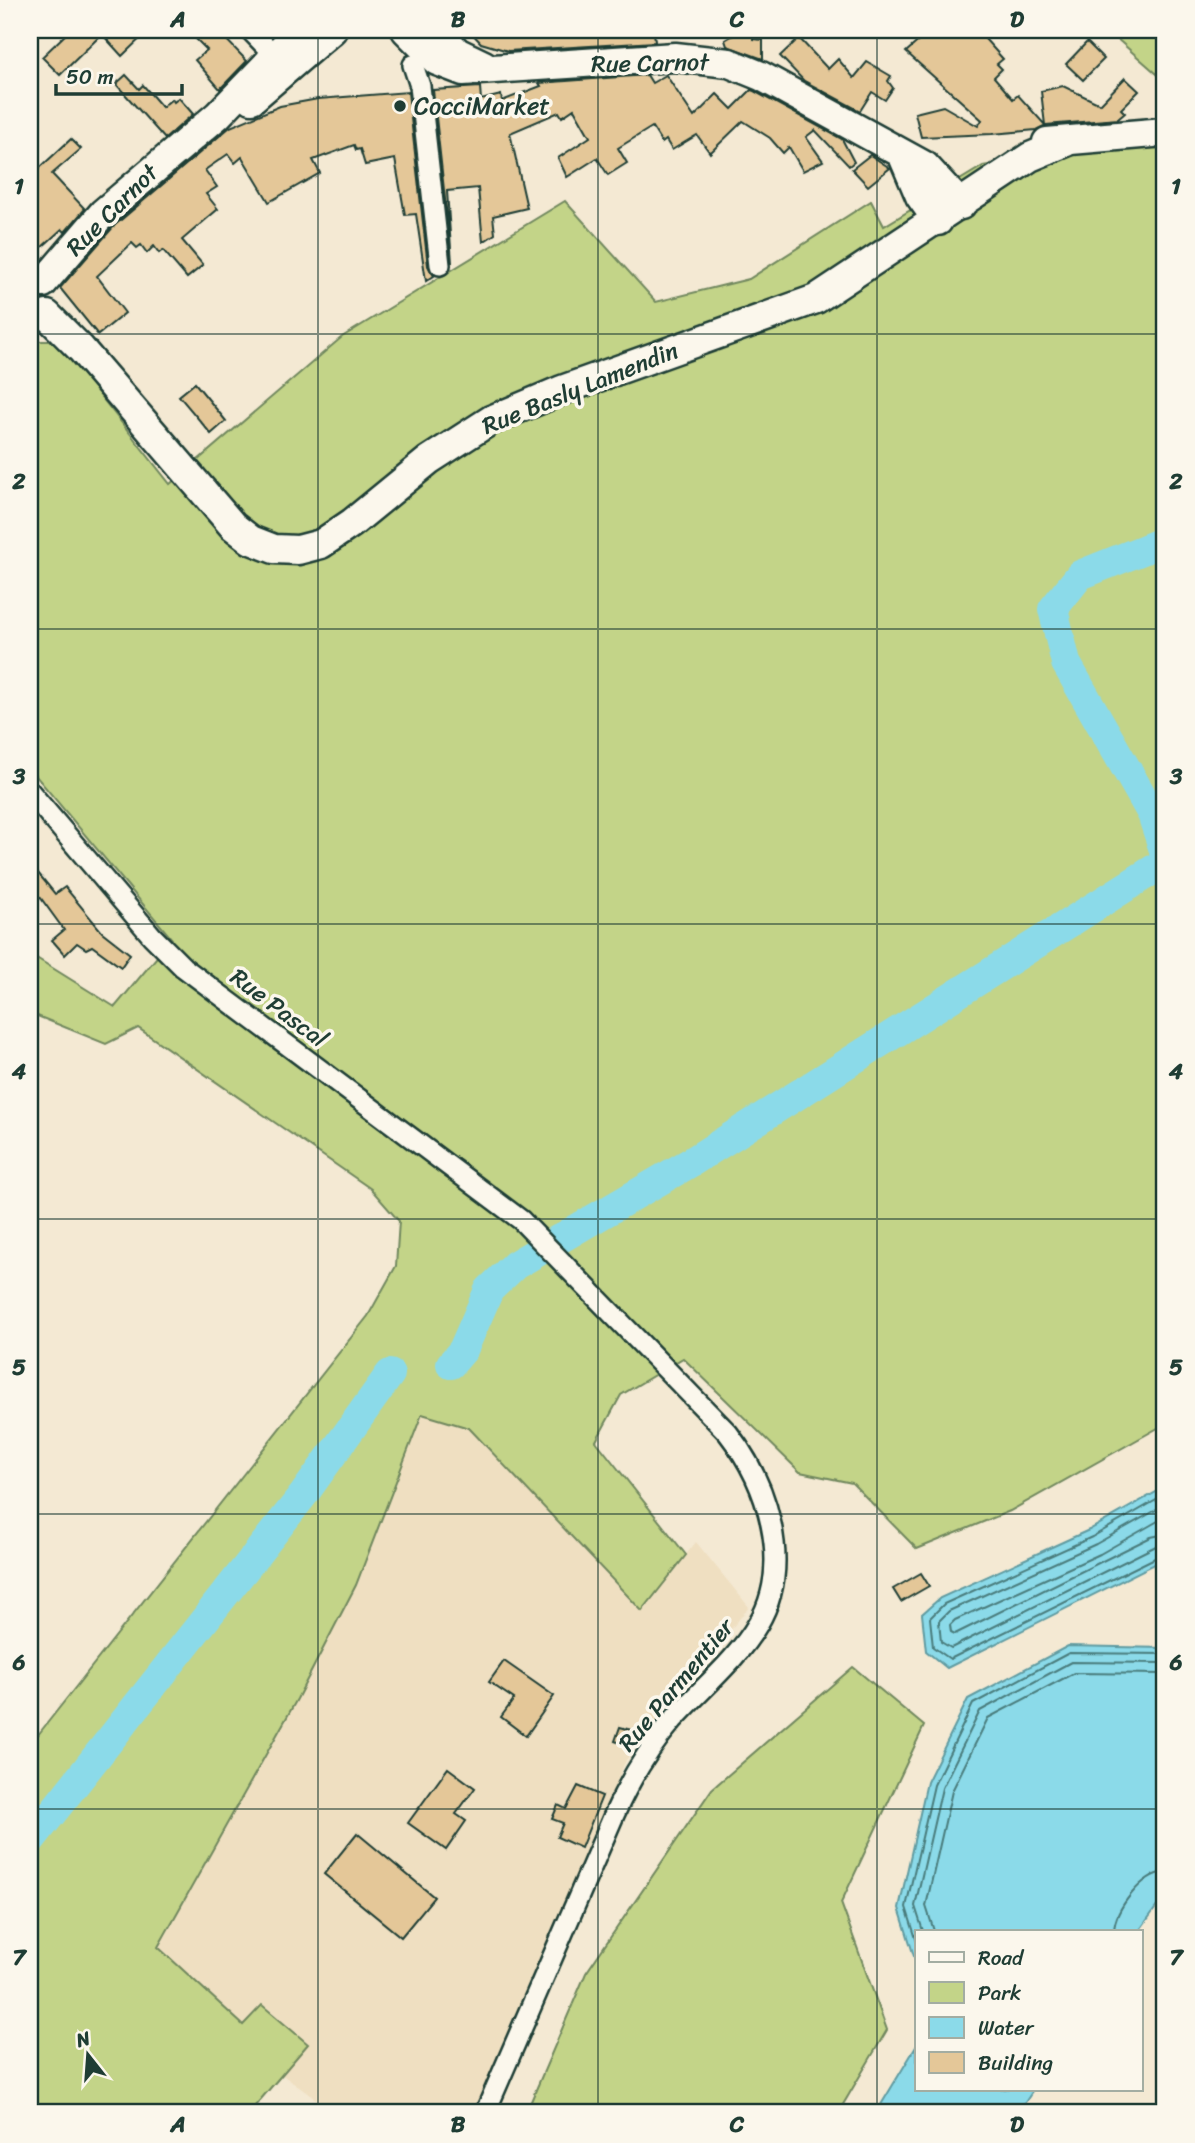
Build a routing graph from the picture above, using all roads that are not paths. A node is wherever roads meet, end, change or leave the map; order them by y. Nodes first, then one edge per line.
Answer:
1 (250, 30) edge
2 (300, 30) edge
3 (331, 30) edge
4 (406, 30) edge
5 (433, 43) edge
6 (281, 62) junction
7 (1165, 132) edge
8 (944, 207) junction
9 (440, 265) dead end
10 (36, 281) edge
11 (38, 320) edge
12 (30, 792) edge
13 (557, 1254) joint
14 (485, 2113) edge

1 - 6 street
2 - 6 street
3 - 6 street, Rue Carnot
4 - 5 street, Rue Carnot
5 - 8 street, Rue Carnot
5 - 9 street, Rue Carnot
6 - 10 street, Rue Carnot
7 - 8 street, Rue Basly Lamendin
8 - 11 street, Rue Basly Lamendin
10 - 11 street
12 - 13 street, Rue Pascal
13 - 14 street, Rue Parmentier

